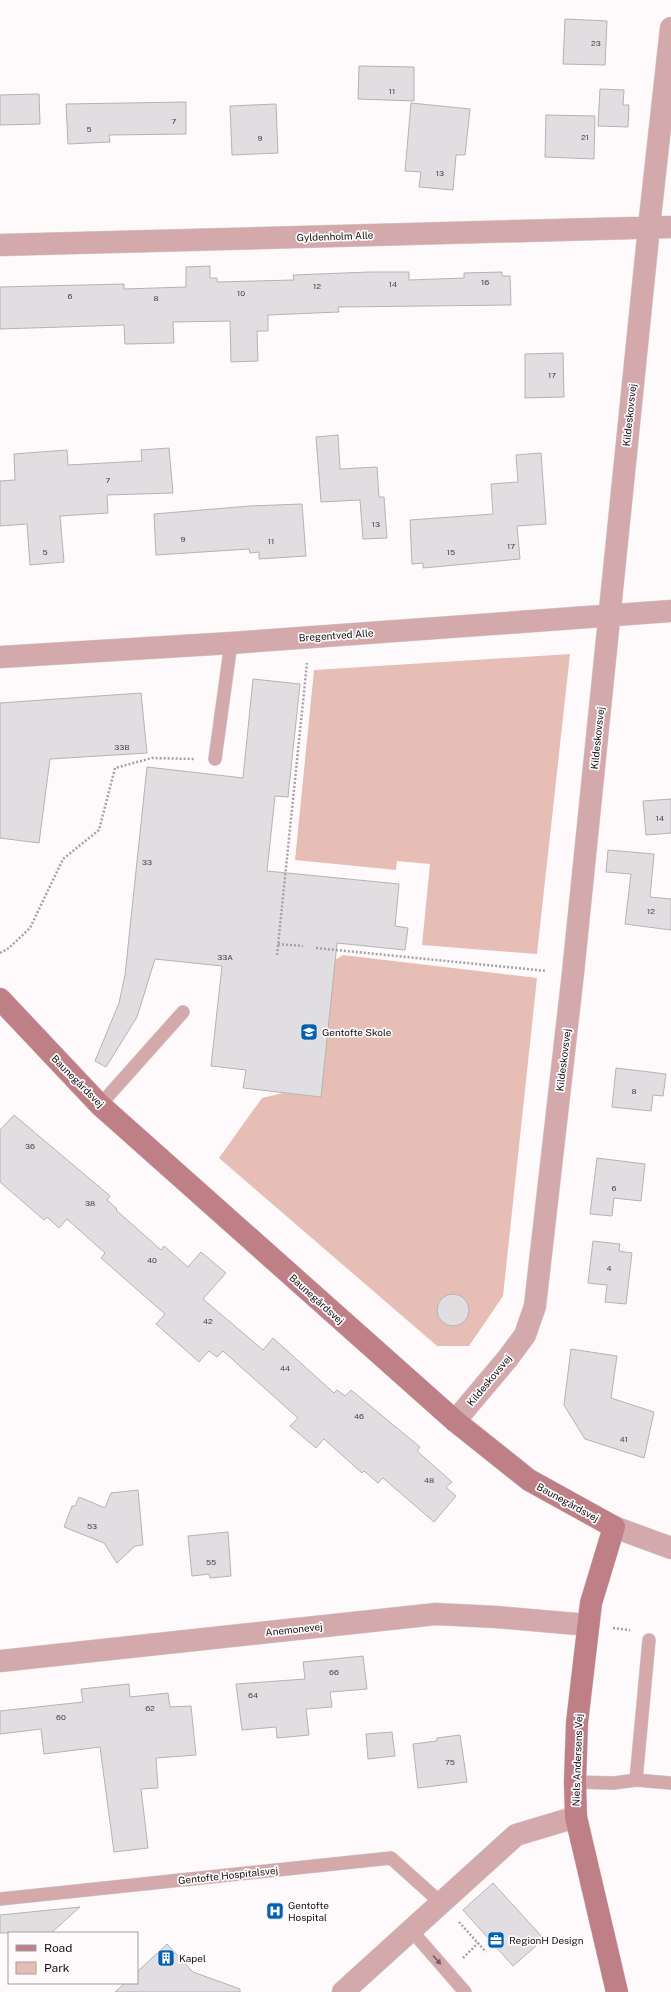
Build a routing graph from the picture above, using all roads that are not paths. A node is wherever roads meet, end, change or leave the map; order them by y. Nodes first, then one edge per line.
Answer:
1 (671, 28) edge
2 (649, 227) junction
3 (671, 227) edge
4 (0, 245) edge
5 (671, 611) edge
6 (609, 614) junction
7 (231, 643) junction
8 (0, 657) edge
9 (215, 759) road end
10 (0, 999) edge
11 (183, 1012) dead end
12 (100, 1104) junction
13 (455, 1421) junction
14 (614, 1527) junction
15 (671, 1548) edge
16 (588, 1625) junction
17 (650, 1640) road end
18 (0, 1661) edge
19 (636, 1780) junction
20 (575, 1782) junction
21 (671, 1784) edge
22 (576, 1817) junction
23 (0, 1899) edge
24 (440, 1902) junction
25 (411, 1930) junction
26 (343, 1992) edge
27 (465, 1992) edge
28 (617, 1992) edge

1 - 2 street, Kildeskovsvej
2 - 3 street, Gyldenholm Alle
2 - 4 street, Gyldenholm Alle
2 - 6 street, Kildeskovsvej
5 - 6 street, Bregentved Alle
6 - 7 street, Bregentved Alle
6 - 13 street, Kildeskovsvej
7 - 8 street, Bregentved Alle
7 - 9 lane
10 - 12 street, Baunegårdsvej
11 - 12 lane
12 - 13 street, Baunegårdsvej
13 - 14 street, Baunegårdsvej
14 - 15 street, Baunegårdsvej
14 - 16 street, Niels Andersens Vej
16 - 18 street, Anemonevej
16 - 20 street, Niels Andersens Vej
17 - 19 lane
19 - 20 lane
19 - 21 lane
20 - 22 street, Niels Andersens Vej
22 - 24 street
22 - 28 street, Niels Andersens Vej
23 - 24 lane, Gentofte Hospitalsvej
24 - 25 street
25 - 26 street
25 -> 27 lane

